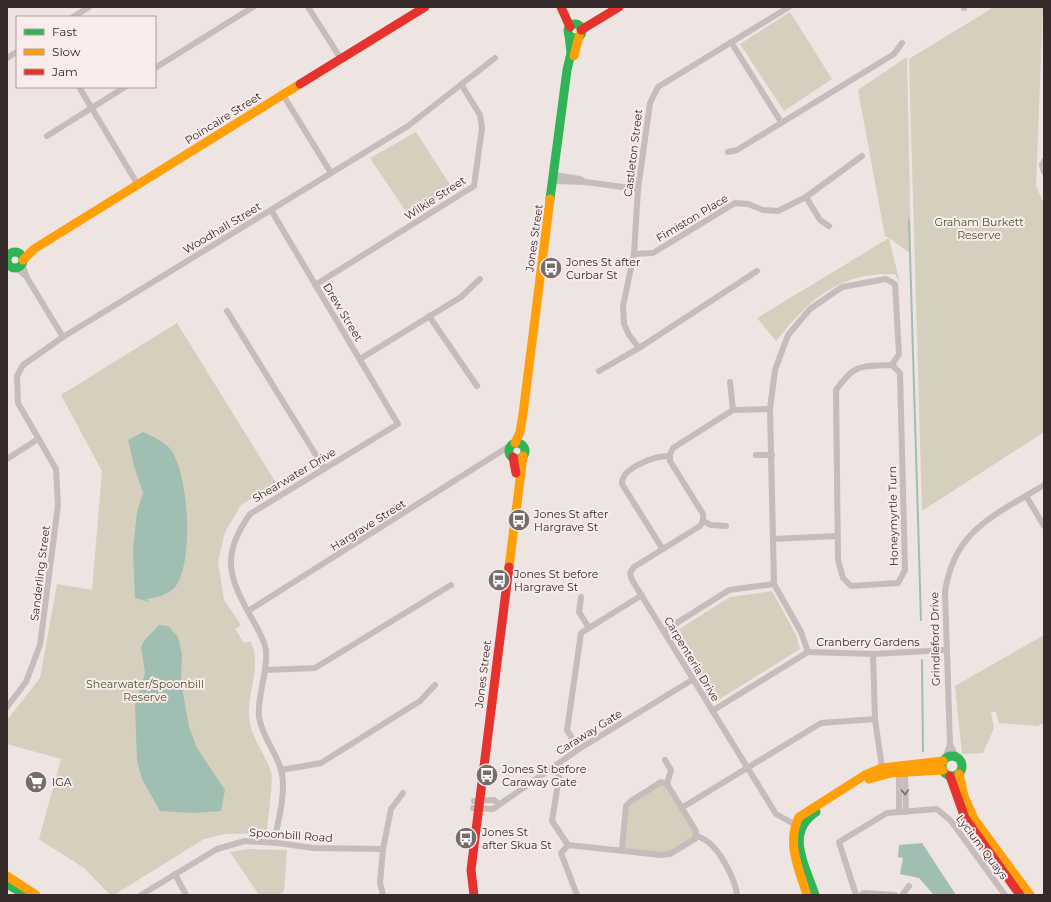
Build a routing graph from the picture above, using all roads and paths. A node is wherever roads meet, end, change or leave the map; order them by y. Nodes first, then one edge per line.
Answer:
1 (89, 7) edge
2 (308, 7) edge
3 (425, 7) edge
4 (561, 7) edge
5 (566, 7) edge
6 (619, 7) edge
7 (789, 7) edge
8 (250, 8) edge
9 (75, 16) edge
10 (575, 31) junction
11 (731, 42) junction
12 (902, 43) dead end
13 (16, 53) edge
14 (7, 58) edge
15 (495, 58) dead end
16 (341, 59) junction
17 (156, 67) edge
18 (461, 84) junction
19 (80, 88) edge
20 (123, 88) edge
21 (283, 95) junction
22 (92, 108) junction
23 (781, 122) junction
24 (48, 136) dead end
25 (728, 152) dead end
26 (862, 156) dead end
27 (1044, 161) edge
28 (1044, 172) edge
29 (330, 173) junction
30 (556, 178) junction
31 (138, 185) junction
32 (638, 189) junction
33 (806, 197) junction
34 (271, 210) junction
35 (829, 226) dead end
36 (634, 254) junction
37 (8, 258) edge
38 (16, 263) edge
39 (757, 271) dead end
40 (480, 279) dead end
41 (315, 285) junction
42 (227, 311) dead end
43 (429, 316) junction
44 (63, 337) junction
45 (639, 348) junction
46 (360, 359) junction
47 (892, 365) junction
48 (599, 371) dead end
49 (730, 382) dead end
50 (477, 386) dead end
51 (770, 409) junction
52 (733, 410) junction
53 (398, 424) joint
54 (38, 439) junction
55 (516, 444) junction
56 (498, 455) junction
57 (756, 455) dead end
58 (772, 455) junction
59 (523, 456) junction
60 (670, 456) junction
61 (512, 457) junction
62 (7, 459) edge
63 (324, 468) junction
64 (1044, 485) edge
65 (1026, 496) junction
66 (703, 521) junction
67 (726, 526) dead end
68 (1044, 526) edge
69 (837, 536) junction
70 (773, 539) junction
71 (662, 548) junction
72 (451, 584) dead end
73 (774, 584) junction
74 (642, 595) junction
75 (581, 597) dead end
76 (248, 611) junction
77 (589, 628) junction
78 (664, 631) junction
79 (946, 650) junction
80 (808, 652) junction
81 (873, 654) junction
82 (265, 670) junction
83 (692, 680) junction
84 (435, 685) dead end
85 (7, 707) edge
86 (712, 711) junction
87 (875, 719) junction
88 (950, 744) junction
89 (579, 749) junction
90 (956, 758) junction
91 (665, 760) dead end
92 (555, 765) junction
93 (748, 767) junction
94 (882, 768) junction
95 (948, 768) junction
96 (281, 770) junction
97 (902, 773) junction
98 (667, 784) junction
99 (403, 793) dead end
100 (476, 805) junction
101 (683, 807) junction
102 (899, 812) junction
103 (906, 812) junction
104 (794, 824) junction
105 (697, 836) junction
106 (274, 842) junction
107 (568, 845) junction
108 (622, 849) junction
109 (383, 850) junction
110 (175, 874) junction
111 (7, 876) edge
112 (7, 884) edge
113 (909, 886) dead end
114 (1019, 889) edge
115 (25, 895) edge
116 (36, 895) edge
117 (141, 895) edge
118 (186, 895) edge
119 (383, 895) edge
120 (470, 895) edge
121 (474, 895) edge
122 (577, 895) edge
123 (737, 895) edge
124 (807, 895) edge
125 (815, 895) edge
126 (856, 895) edge
127 (861, 895) edge
128 (895, 895) edge
129 (902, 895) edge
130 (1006, 895) edge
131 (1030, 895) edge

1 - 9 street
2 - 16 street
3 - 16 street, Poincaire Street
4 - 10 street
5 - 10 street
6 - 10 street
7 - 11 street, Castleton Street
8 - 17 street
10 - 30 street, Jones Street
11 - 23 street
11 - 32 street, Castleton Street
12 - 23 street
13 - 14 street
15 - 18 street, Woodhall Street
16 - 21 street, Poincaire Street
18 - 29 street, Woodhall Street
18 - 41 street, Wilkie Street
19 - 22 street
20 - 22 street
21 - 29 street
21 - 31 street, Poincaire Street
22 - 24 street
22 - 31 street
23 - 25 street
26 - 33 street, Fimiston Place
27 - 28 street
29 - 34 street, Woodhall Street
30 - 32 street
30 - 55 street, Jones Street
31 - 38 street, Poincaire Street
32 - 36 street, Castleton Street
33 - 35 street
33 - 36 street, Fimiston Place
34 - 41 street, Drew Street
34 - 44 street, Woodhall Street
36 - 45 street, Castleton Street
37 - 38 street
38 - 44 street
39 - 45 street
40 - 43 street
41 - 46 street, Drew Street
42 - 63 street
43 - 46 street
43 - 50 street
44 - 54 street, Woodhall Street
45 - 48 street
46 - 53 street, Drew Street
47 - 51 street
47 - 69 street, Honeymyrtle Turn
47 - 69 street, Honeymyrtle Turn
49 - 52 street
51 - 52 street
51 - 58 street
52 - 60 street
53 - 63 street, Shearwater Drive
54 - 62 street
54 - 85 street, Sanderling Street
55 - 56 street, Hargrave Street
55 - 59 street, Jones Street
55 - 61 street, Jones Street
56 - 61 street
56 - 76 street, Hargrave Street
57 - 58 street
58 - 70 street
59 - 61 street
59 - 100 street, Jones Street
60 - 66 street
60 - 71 street
61 - 100 street, Jones Street
63 - 76 street, Shearwater Drive
64 - 65 street, Grindleford Drive
65 - 68 street
65 - 79 street, Grindleford Drive
66 - 67 street
66 - 71 street, Carpenteria Drive
69 - 70 street
70 - 73 street
71 - 74 street, Carpenteria Drive
72 - 82 street
73 - 78 street
73 - 80 street
74 - 77 street
74 - 78 street, Carpenteria Drive
75 - 77 street
76 - 82 street, Shearwater Drive
77 - 89 street
78 - 83 street, Carpenteria Drive
79 - 81 street, Cranberry Gardens
79 - 88 street, Grindleford Drive
80 - 81 street, Cranberry Gardens
80 - 86 street, Cranberry Gardens
81 - 87 street
82 - 96 street, Shearwater Drive
83 - 86 street, Carpenteria Drive
83 - 89 street, Caraway Gate
84 - 96 street
86 - 93 street, Carpenteria Drive
87 - 93 street
87 - 94 street
88 - 90 street, Grindleford Drive
88 - 95 street, Grindleford Drive
89 - 92 street, Caraway Gate
90 - 95 street
90 - 95 street, Grindleford Drive
91 - 98 street
92 - 100 street, Caraway Gate
92 - 107 street
93 - 101 street
93 - 104 street, Carpenteria Drive
94 - 95 street
94 - 104 street
95 - 97 street
95 - 114 street, Grindleford Drive
96 - 106 street, Shearwater Drive
97 - 102 street
97 -> 103 street
97 - 125 street
98 - 101 street
98 - 108 street
99 - 109 street
100 - 120 street, Jones Street
100 - 121 street, Jones Street
101 - 105 street
102 - 103 street, Lycium Quays
102 - 126 street, Lycium Quays
103 - 130 street, Lycium Quays
104 - 124 street
105 - 108 street
105 - 123 street
106 - 109 street, Spoonbill Road
106 - 110 street, Spoonbill Road
107 - 108 street
107 - 122 street
109 - 119 street
110 - 117 street, Spoonbill Road
110 - 118 street
111 - 116 street
112 - 115 street
113 - 129 street
114 - 130 street, Lycium Quays
114 - 131 street, Grindleford Drive
127 - 128 street

